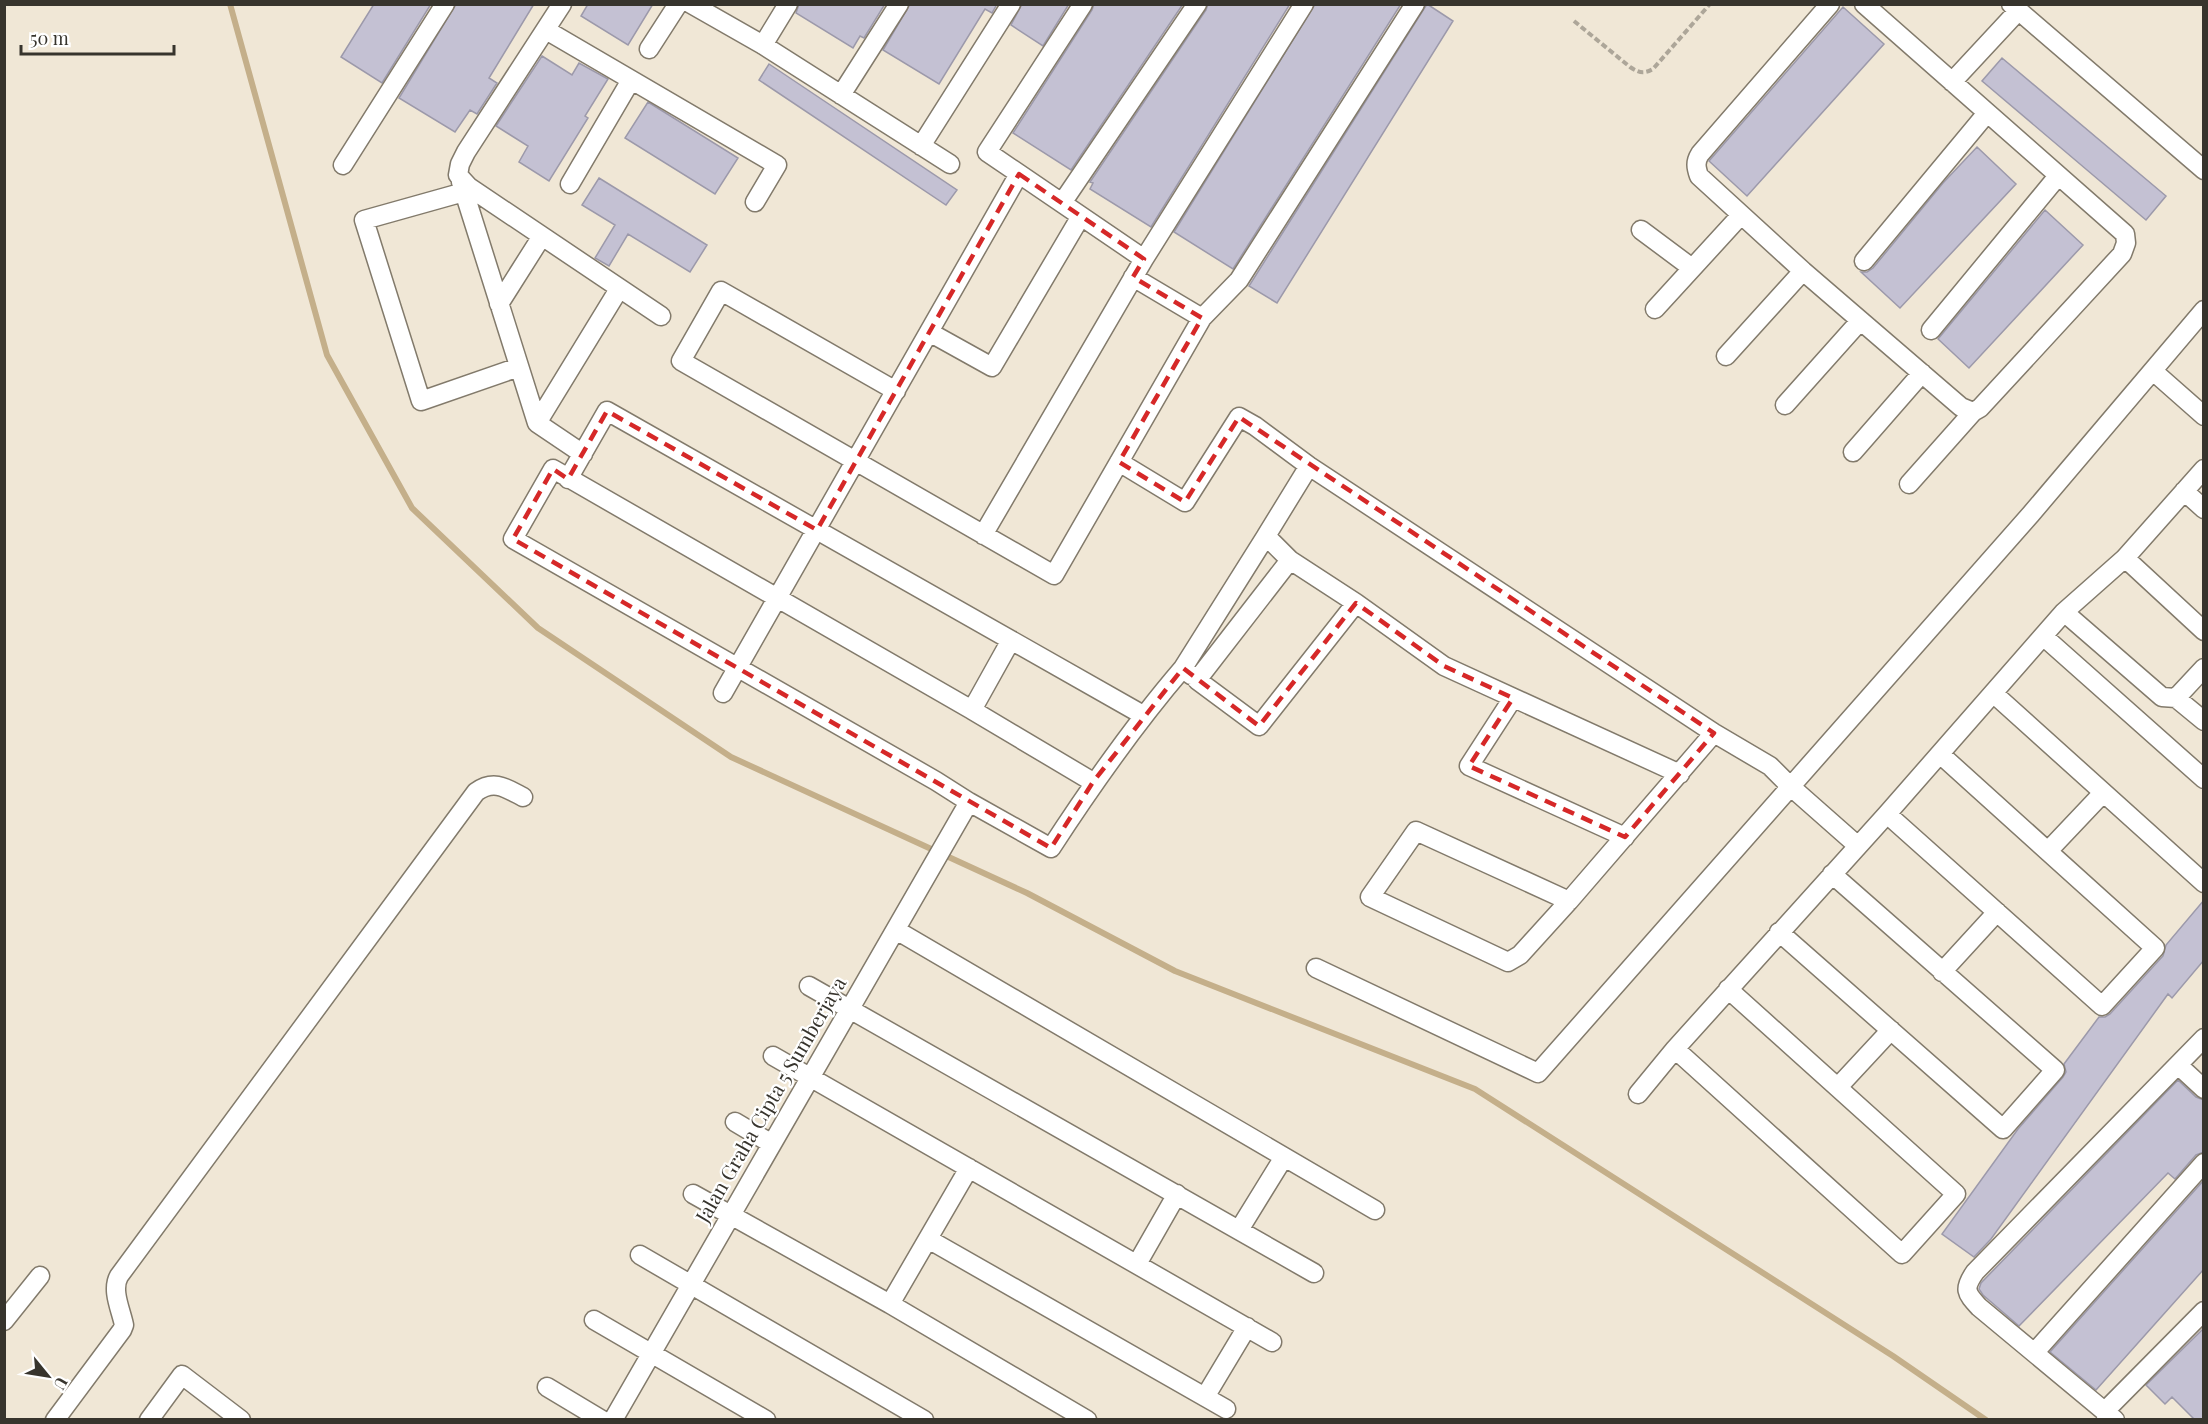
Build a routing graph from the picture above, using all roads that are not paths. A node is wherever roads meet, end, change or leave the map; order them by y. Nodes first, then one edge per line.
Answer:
1 (445, 4) edge
2 (562, 4) edge
3 (678, 4) edge
4 (691, 4) edge
5 (788, 4) edge
6 (899, 4) edge
7 (1011, 4) edge
8 (1083, 4) edge
9 (1197, 4) edge
10 (1304, 4) edge
11 (1415, 4) edge
12 (1830, 4) edge
13 (1864, 4) edge
14 (2014, 8) edge
15 (546, 30) junction
16 (763, 45) junction
17 (649, 49) dead end
18 (631, 80) junction
19 (1952, 82) junction
20 (841, 95) junction
21 (1987, 113) junction
22 (921, 146) junction
23 (950, 164) dead end
24 (343, 165) dead end
25 (2204, 170) edge
26 (1019, 174) junction
27 (2058, 176) junction
28 (570, 184) dead end
29 (463, 186) junction
30 (755, 202) dead end
31 (1062, 203) junction
32 (1081, 216) junction
33 (1741, 216) junction
34 (1641, 230) dead end
35 (542, 236) junction
36 (1144, 259) junction
37 (1864, 261) dead end
38 (1692, 268) junction
39 (1803, 272) junction
40 (1133, 277) junction
41 (619, 289) junction
42 (499, 304) junction
43 (1655, 309) dead end
44 (2204, 310) edge
45 (661, 316) dead end
46 (1202, 318) junction
47 (1860, 321) junction
48 (1931, 330) dead end
49 (929, 332) junction
50 (1726, 356) dead end
51 (519, 367) junction
52 (2153, 370) junction
53 (1922, 373) junction
54 (896, 391) junction
55 (1785, 405) dead end
56 (1973, 412) junction
57 (2204, 416) edge
58 (537, 423) junction
59 (1853, 452) dead end
60 (583, 454) junction
61 (856, 461) junction
62 (1119, 462) junction
63 (1309, 466) junction
64 (2204, 469) edge
65 (568, 479) junction
66 (1909, 484) dead end
67 (2184, 491) junction
68 (2204, 509) edge
69 (817, 530) junction
70 (983, 535) junction
71 (1266, 536) junction
72 (2126, 558) junction
73 (1290, 560) junction
74 (777, 598) junction
75 (1356, 603) junction
76 (2064, 612) junction
77 (2204, 631) edge
78 (2043, 636) junction
79 (1011, 640) junction
80 (738, 668) junction
81 (2204, 668) edge
82 (1190, 674) junction
83 (723, 693) dead end
84 (1993, 693) junction
85 (1513, 698) junction
86 (2176, 698) junction
87 (972, 710) junction
88 (1143, 715) junction
89 (2204, 721) edge
90 (1714, 733) junction
91 (1940, 754) junction
92 (1680, 774) junction
93 (2204, 779) edge
94 (1093, 782) junction
95 (1790, 786) junction
96 (2102, 794) junction
97 (523, 797) dead end
98 (969, 802) junction
99 (1887, 814) junction
100 (1625, 837) junction
101 (1858, 846) junction
102 (2048, 851) junction
103 (1832, 874) junction
104 (2204, 883) edge
105 (1569, 901) junction
106 (1996, 912) junction
107 (896, 930) junction
108 (1779, 932) junction
109 (1316, 968) dead end
110 (1942, 972) junction
111 (809, 986) dead end
112 (1728, 988) junction
113 (848, 1008) junction
114 (1891, 1030) junction
115 (2204, 1038) edge
116 (1675, 1049) junction
117 (774, 1056) dead end
118 (2178, 1065) junction
119 (812, 1077) junction
120 (1838, 1087) junction
121 (2204, 1089) edge
122 (1638, 1094) dead end
123 (735, 1122) dead end
124 (772, 1144) junction
125 (1284, 1157) junction
126 (2204, 1163) edge
127 (969, 1168) junction
128 (693, 1194) dead end
129 (1177, 1194) junction
130 (1375, 1210) dead end
131 (730, 1216) junction
132 (1239, 1230) junction
133 (928, 1239) junction
134 (640, 1255) dead end
135 (1137, 1264) junction
136 (1314, 1273) dead end
137 (40, 1276) dead end
138 (691, 1284) junction
139 (890, 1304) junction
140 (2204, 1311) edge
141 (594, 1320) dead end
142 (4, 1321) edge
143 (1247, 1327) junction
144 (1272, 1342) dead end
145 (2035, 1352) junction
146 (651, 1353) junction
147 (547, 1387) dead end
148 (1205, 1397) junction
149 (1226, 1410) dead end
150 (2110, 1416) edge
151 (55, 1419) edge
152 (149, 1419) edge
153 (241, 1419) edge
154 (602, 1419) edge
155 (613, 1419) edge
156 (766, 1419) edge
157 (924, 1419) edge
158 (1087, 1419) edge

1 - 24 street
2 - 15 street
3 - 17 street
4 - 16 street
5 - 16 street
6 - 20 street
7 - 22 street
8 - 26 street
9 - 31 street
10 - 36 street
11 - 46 street
12 - 33 street
13 - 19 street
14 - 19 street
14 - 25 street
15 - 18 street
15 - 29 street
16 - 20 street
18 - 28 street
18 - 30 street
19 - 21 street
20 - 22 street
21 - 27 street
21 - 37 street
22 - 23 street
26 - 31 street
26 - 49 street
27 - 48 street
27 - 56 street
29 - 35 street
29 - 42 street
29 - 51 street
31 - 32 street
32 - 36 street
32 - 49 street
33 - 38 street
33 - 39 street
34 - 38 street
35 - 41 street
35 - 42 street
36 - 40 street
38 - 43 street
39 - 47 street
39 - 50 street
40 - 46 street
40 - 70 street
41 - 45 street
41 - 58 street
42 - 51 street
44 - 52 street
46 - 62 street
47 - 53 street
47 - 55 street
49 - 54 street
51 - 58 street
52 - 57 street
52 - 95 street
53 - 56 street
53 - 59 street
54 - 61 street
54 - 61 street
56 - 66 street
58 - 60 street
60 - 65 street
60 - 69 street
61 - 69 street
61 - 70 street
62 - 63 street
62 - 70 street
63 - 71 street
63 - 90 street
64 - 67 street
65 - 74 street
65 - 80 street
67 - 68 street
67 - 72 street
69 - 74 street
69 - 79 street
71 - 73 street
71 - 82 street
72 - 76 street
72 - 77 street
73 - 75 street
73 - 82 street
74 - 80 street
74 - 87 street
75 - 82 street
75 - 85 street
76 - 78 street
76 - 86 street
78 - 84 street
78 - 93 street
79 - 87 street
79 - 88 street
80 - 83 street
80 - 98 street
81 - 86 street
82 - 88 street
84 - 91 street
84 - 96 street
85 - 92 street
85 - 100 street
86 - 89 street
87 - 94 street
88 - 94 street
90 - 92 street
90 - 95 street
91 - 99 street
91 - 102 street
92 - 100 street
94 - 98 street
95 - 101 street
95 - 109 street
96 - 102 street
96 - 104 street
97 - 151 street
98 - 107 street, Jalan Graha Cipta 5 Sumberjaya
99 - 101 street
99 - 106 street
100 - 105 street
101 - 103 street
102 - 106 street
103 - 108 street
103 - 110 street
105 - 105 street
106 - 110 street
107 - 113 street, Jalan Graha Cipta 5 Sumberjaya
107 - 125 street
108 - 112 street
108 - 114 street
110 - 114 street
111 - 113 street
112 - 116 street
112 - 120 street
113 - 119 street, Jalan Graha Cipta 5 Sumberjaya
113 - 129 street
114 - 120 street
115 - 118 street
116 - 120 street
116 - 122 street
117 - 119 street
118 - 121 street
118 - 145 street
119 - 124 street, Jalan Graha Cipta 5 Sumberjaya
119 - 127 street
123 - 124 street
124 - 131 street, Jalan Graha Cipta 5 Sumberjaya
125 - 130 street
125 - 132 street
126 - 145 street
127 - 133 street
127 - 135 street
128 - 131 street
129 - 132 street
129 - 135 street
131 - 138 street, Jalan Graha Cipta 5 Sumberjaya
131 - 139 street
132 - 136 street
133 - 139 street
133 - 148 street
134 - 138 street
135 - 143 street
137 - 142 street
138 - 146 street, Jalan Graha Cipta 5 Sumberjaya
138 - 157 street
139 - 158 street
140 - 150 street
141 - 146 street
143 - 144 street
143 - 148 street
145 - 150 street
146 - 155 street, Jalan Graha Cipta 5 Sumberjaya
146 - 156 street
147 - 154 street
148 - 149 street
152 - 153 street

